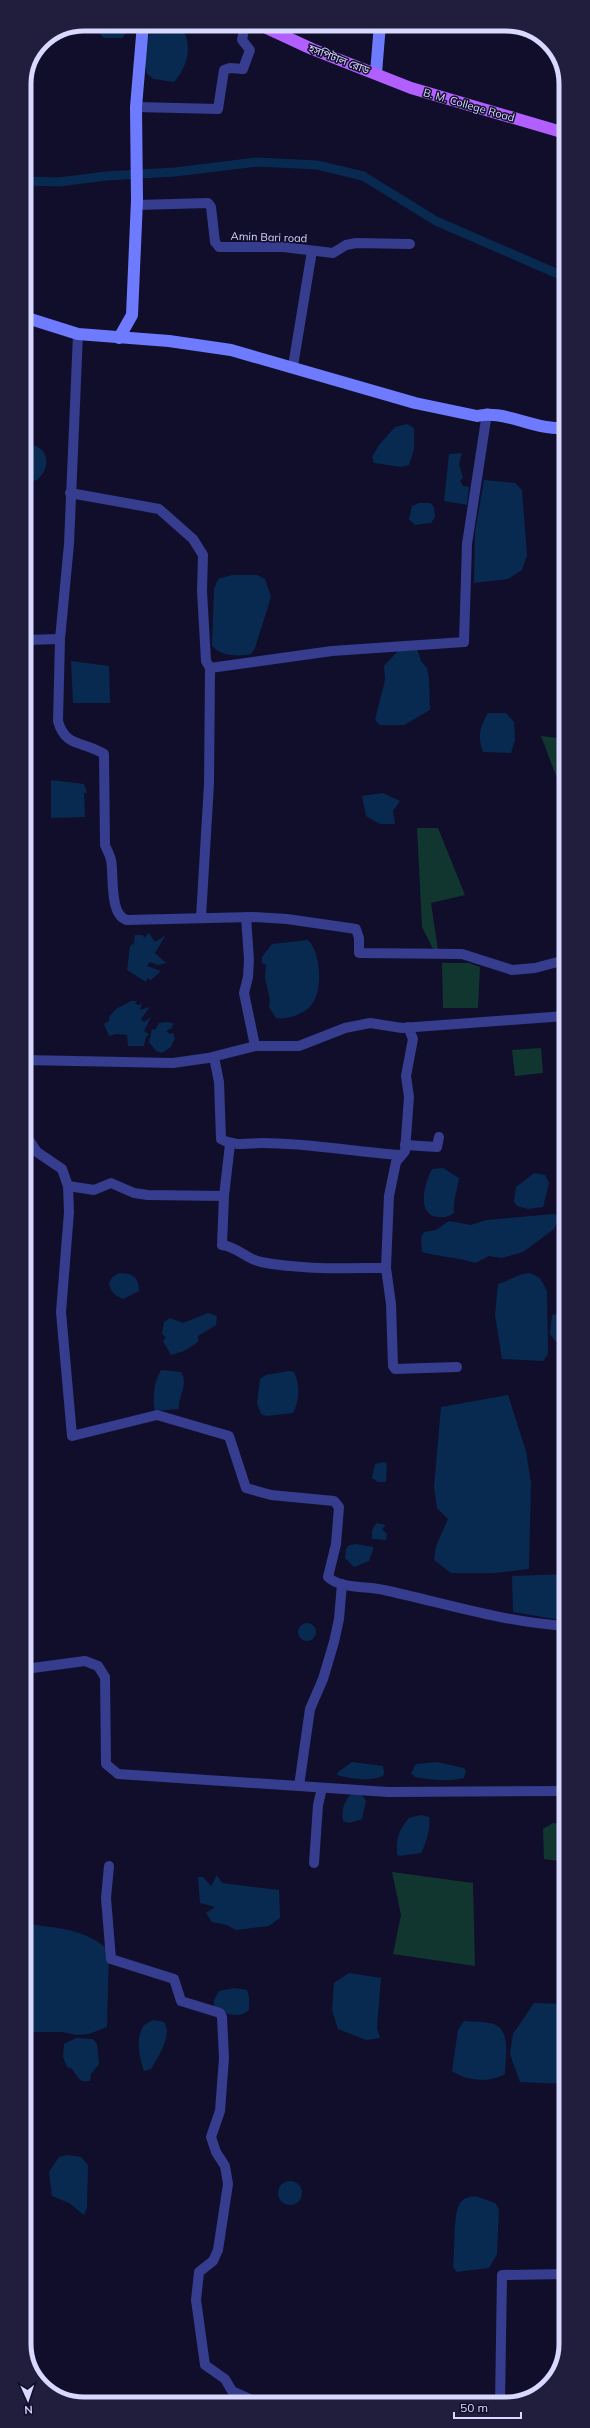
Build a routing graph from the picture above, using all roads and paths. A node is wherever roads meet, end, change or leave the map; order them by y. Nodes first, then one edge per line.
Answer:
1 (142, 31) edge
2 (244, 31) edge
3 (273, 31) edge
4 (379, 31) edge
5 (376, 73) junction
6 (136, 108) junction
7 (559, 131) edge
8 (137, 202) junction
9 (410, 244) dead end
10 (312, 251) junction
11 (31, 318) edge
12 (78, 334) junction
13 (119, 338) junction
14 (293, 366) junction
15 (487, 413) junction
16 (559, 428) edge
17 (70, 493) junction
18 (60, 639) junction
19 (31, 640) edge
20 (210, 668) junction
21 (201, 917) junction
22 (246, 917) junction
23 (559, 962) edge
24 (559, 1016) edge
25 (408, 1027) junction
26 (255, 1046) junction
27 (214, 1057) junction
28 (31, 1060) edge
29 (439, 1136) dead end
30 (31, 1144) edge
31 (230, 1144) junction
32 (405, 1145) junction
33 (401, 1156) junction
34 (68, 1186) junction
35 (224, 1196) junction
36 (386, 1268) junction
37 (457, 1367) dead end
38 (342, 1584) junction
39 (559, 1625) edge
40 (31, 1668) edge
41 (299, 1786) junction
42 (322, 1788) junction
43 (559, 1791) edge
44 (314, 1863) dead end
45 (109, 1866) dead end
46 (559, 2274) edge
47 (244, 2397) edge
48 (500, 2397) edge

1 - 6 street
2 - 6 street
3 - 5 main road, হসপিটাল রোড
4 - 5 street
5 - 7 main road, B. M. College Road
6 - 8 street
8 - 10 street, Amin Bari road
8 - 13 street
9 - 10 street, Amin Bari road
10 - 14 street
11 - 12 street
12 - 13 street
12 - 17 street
13 - 14 street
14 - 15 street
15 - 16 street
15 - 20 street
17 - 18 street
17 - 20 street
18 - 19 street
18 - 21 street
20 - 21 street
21 - 22 street
22 - 23 street
22 - 26 street
24 - 25 street
25 - 26 street
25 - 32 street
26 - 27 street
27 - 28 street
27 - 31 street
29 - 32 street
30 - 34 street
31 - 33 street
31 - 35 street
32 - 33 street
33 - 36 street
34 - 35 street
34 - 38 street
35 - 36 street
36 - 37 street
38 - 39 street
38 - 41 street
40 - 41 street
41 - 42 street
42 - 43 street
42 - 44 street
45 - 47 street
46 - 48 street

